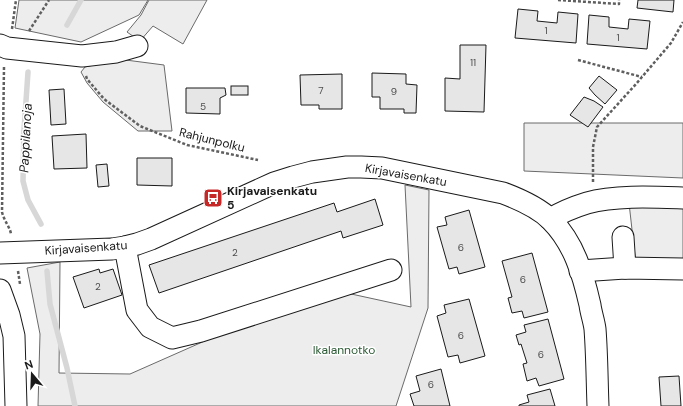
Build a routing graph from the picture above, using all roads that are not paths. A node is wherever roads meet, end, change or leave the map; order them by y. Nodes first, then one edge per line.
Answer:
1 (4, 46) edge
2 (137, 46) dead end
3 (683, 198) edge
4 (550, 219) junction
5 (623, 237) dead end
6 (126, 247) junction
7 (7, 252) edge
8 (625, 268) junction
9 (683, 269) edge
10 (391, 270) dead end
11 (580, 270) junction
12 (10, 289) edge
13 (16, 406) edge
14 (598, 406) edge

1 - 2 street
3 - 4 street
4 - 6 street, Kirjavaisenkatu
4 - 11 street, Kirjavaisenkatu
5 - 8 street
6 - 7 street, Kirjavaisenkatu
6 - 10 street
8 - 9 street
8 - 11 street
11 - 14 street, Kirjavaisenkatu
12 - 13 street

